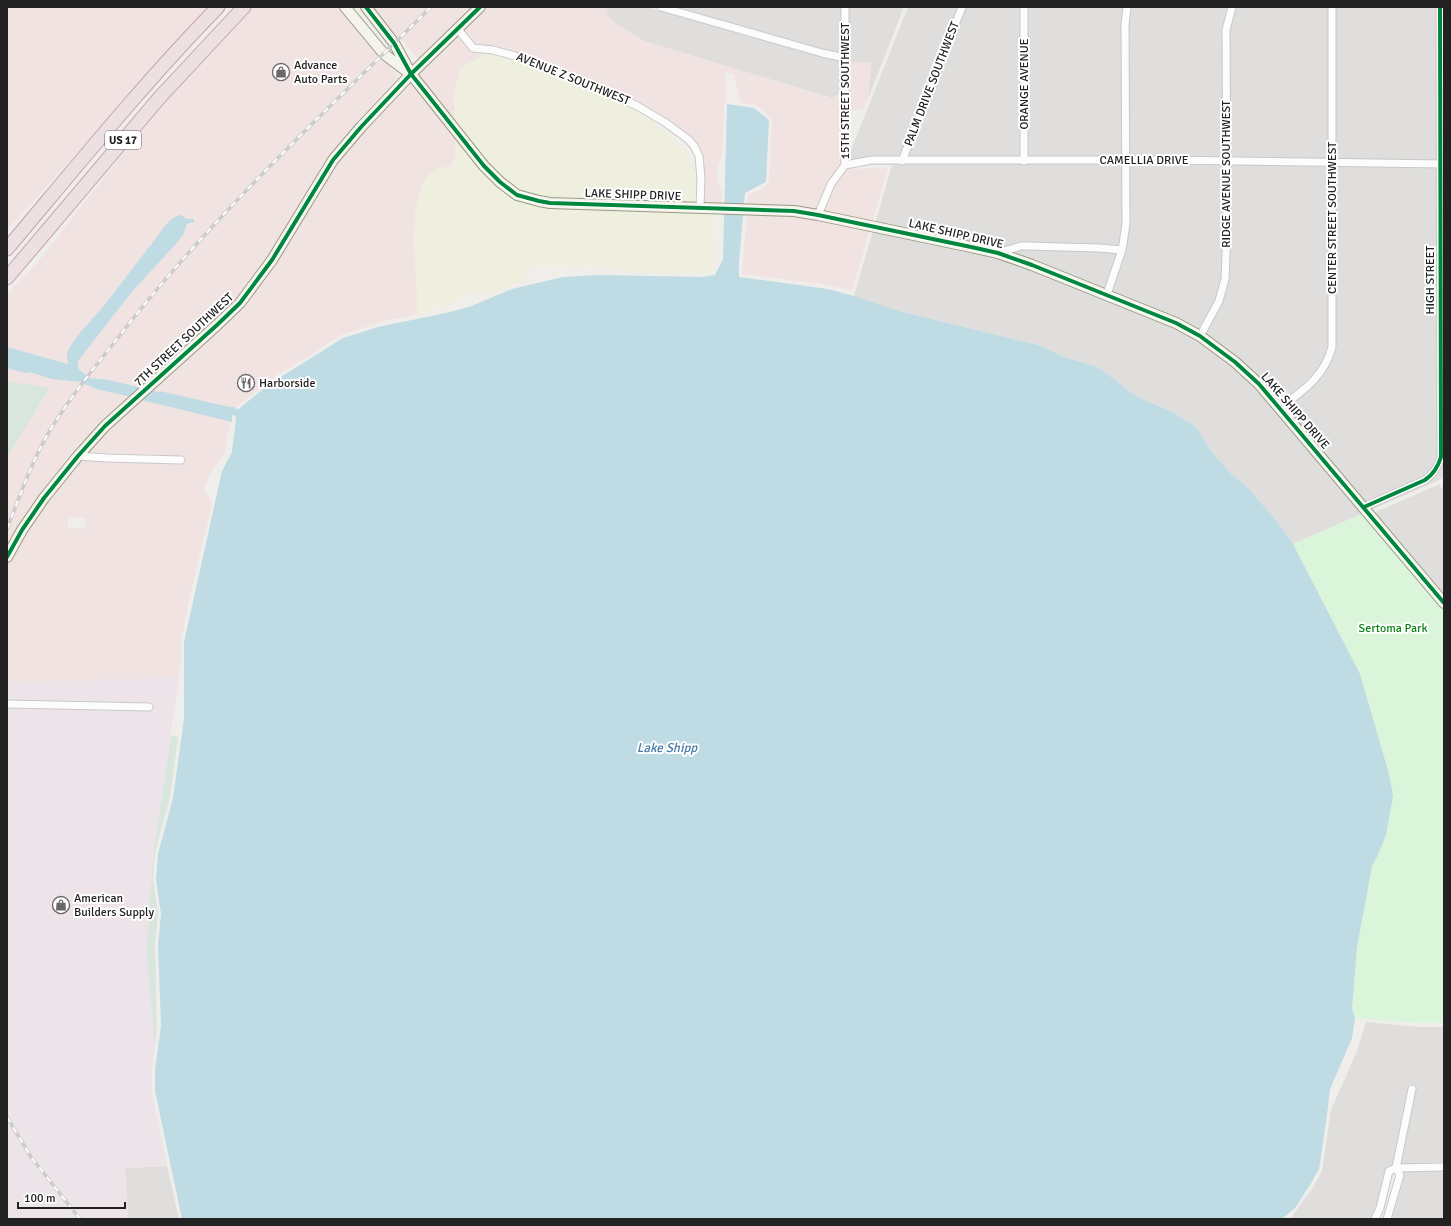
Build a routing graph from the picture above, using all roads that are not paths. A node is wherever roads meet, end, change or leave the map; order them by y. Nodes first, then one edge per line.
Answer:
1 (218, 7) edge
2 (244, 7) edge
3 (345, 7) edge
4 (366, 7) edge
5 (480, 7) edge
6 (661, 7) edge
7 (845, 7) edge
8 (962, 7) edge
9 (1024, 7) edge
10 (1126, 7) edge
11 (1232, 7) edge
12 (1332, 7) edge
13 (1440, 7) edge
14 (457, 28) junction
15 (845, 58) junction
16 (411, 74) junction
17 (1126, 160) junction
18 (1226, 160) junction
19 (902, 161) junction
20 (1024, 161) junction
21 (1332, 162) junction
22 (1442, 164) edge
23 (845, 165) junction
24 (704, 207) junction
25 (818, 215) junction
26 (7, 249) edge
27 (1122, 250) junction
28 (998, 253) junction
29 (7, 278) edge
30 (1106, 294) junction
31 (1200, 336) junction
32 (1280, 408) junction
33 (78, 456) junction
34 (181, 460) dead end
35 (1364, 507) junction
36 (7, 557) edge
37 (1444, 603) edge
38 (7, 704) edge
39 (149, 707) dead end
40 (1412, 1089) dead end
41 (1444, 1167) edge
42 (1396, 1168) junction
43 (1375, 1219) edge
44 (1387, 1219) edge

1 - 26 highway, US 17
2 - 29 highway, US 17
3 - 16 street
4 - 16 street
5 - 14 street, 7TH STREET SOUTHWEST
6 - 15 street
7 - 15 street, 15TH STREET SOUTHWEST
8 - 19 street, PALM DRIVE SOUTHWEST
9 - 20 street, ORANGE AVENUE
10 - 17 street
11 - 18 street, RIDGE AVENUE SOUTHWEST
12 - 21 street, CENTER STREET SOUTHWEST
13 - 22 street, HIGH STREET
14 - 16 street, 7TH STREET SOUTHWEST
14 - 24 street, AVENUE Z SOUTHWEST
15 - 23 street, 15TH STREET SOUTHWEST
16 - 24 street, LAKE SHIPP DRIVE
16 - 33 street, 7TH STREET SOUTHWEST
17 - 18 street, CAMELLIA DRIVE
17 - 20 street, CAMELLIA DRIVE
17 - 27 street
18 - 21 street, CAMELLIA DRIVE
18 - 31 street, RIDGE AVENUE SOUTHWEST
19 - 20 street, CAMELLIA DRIVE
19 - 23 street, CAMELLIA DRIVE
21 - 22 street, CAMELLIA DRIVE
21 - 32 street, CENTER STREET SOUTHWEST
22 - 35 street, HIGH STREET
23 - 25 street, 15TH STREET SOUTHWEST
24 - 25 street, LAKE SHIPP DRIVE
25 - 28 street, LAKE SHIPP DRIVE
27 - 28 street
27 - 30 street
28 - 30 street, LAKE SHIPP DRIVE
30 - 31 street, LAKE SHIPP DRIVE
31 - 32 street, LAKE SHIPP DRIVE
32 - 35 street, LAKE SHIPP DRIVE
33 - 34 street
33 - 36 street, 7TH STREET SOUTHWEST
35 - 37 street, LAKE SHIPP DRIVE
38 - 39 street
40 - 42 street
41 - 42 street
42 - 43 street
42 - 44 street

